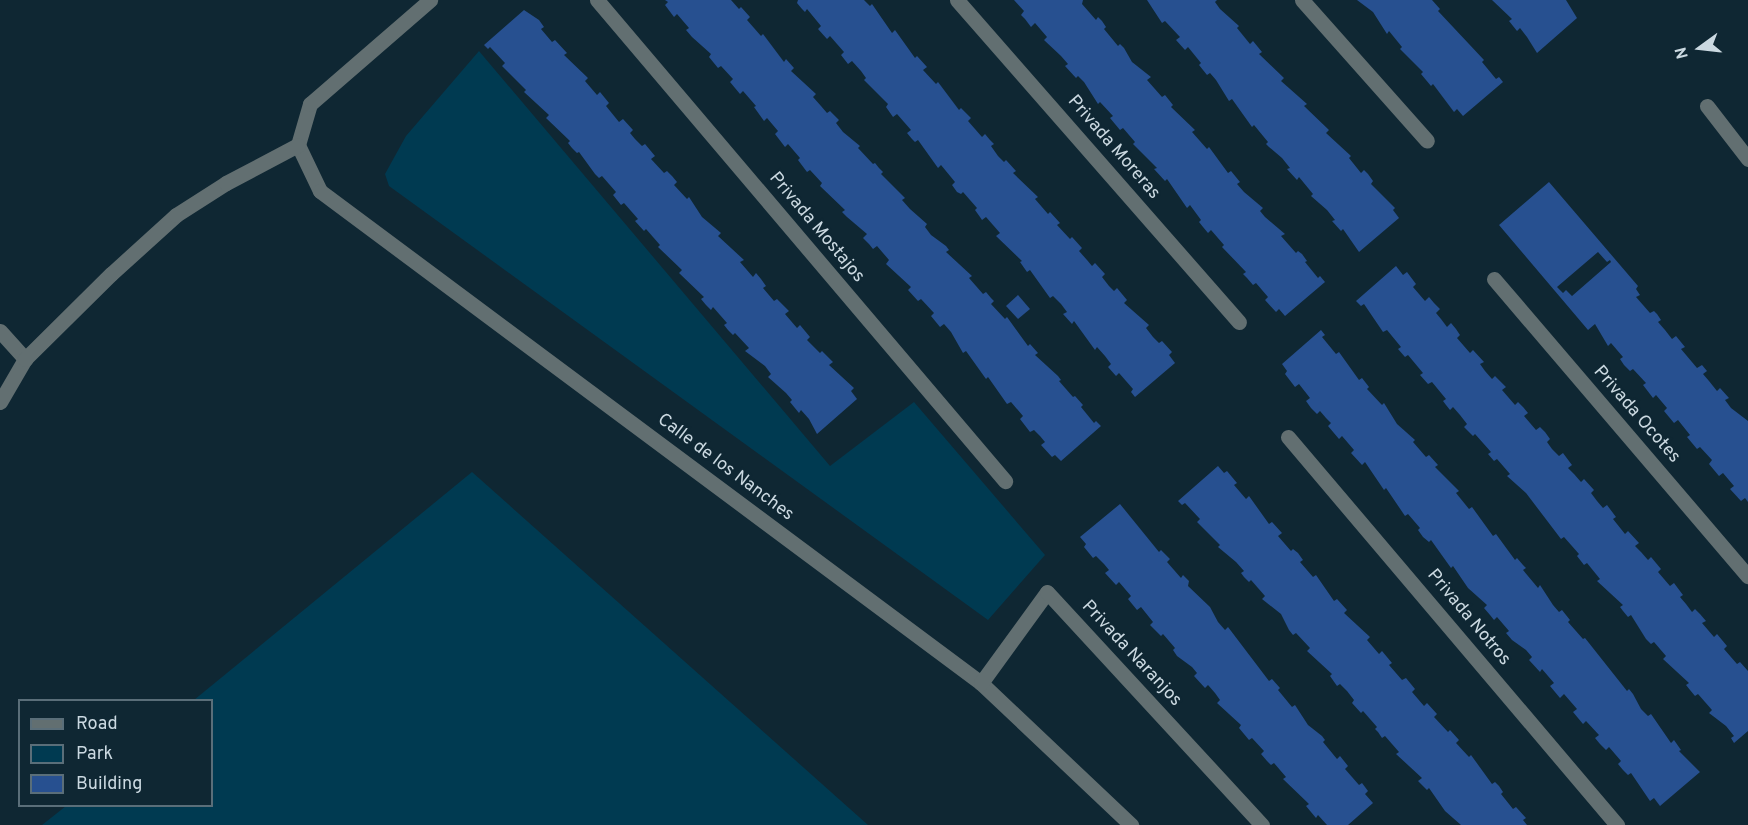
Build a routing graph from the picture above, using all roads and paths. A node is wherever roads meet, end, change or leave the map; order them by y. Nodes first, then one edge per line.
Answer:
1 (430, 0) edge
2 (597, 0) edge
3 (957, 0) edge
4 (1302, 0) edge
5 (1707, 106) dead end
6 (1427, 141) dead end
7 (298, 145) junction
8 (1748, 159) edge
9 (1494, 279) dead end
10 (1239, 322) dead end
11 (0, 331) edge
12 (25, 359) junction
13 (0, 402) edge
14 (1288, 437) dead end
15 (1005, 481) dead end
16 (1748, 576) edge
17 (981, 683) junction
18 (1131, 825) edge
19 (1262, 825) edge
20 (1617, 825) edge

1 - 7 street
2 - 15 street, Privada Mostajos
3 - 10 street, Privada Moreras
4 - 6 street
5 - 8 street
7 - 12 street
7 - 17 street, Calle de los Nanches
9 - 16 street, Privada Ocotes
11 - 12 street
12 - 13 street
14 - 20 street, Privada Notros
17 - 18 street, Calle de los Nanches
17 - 19 street, Privada Naranjos

